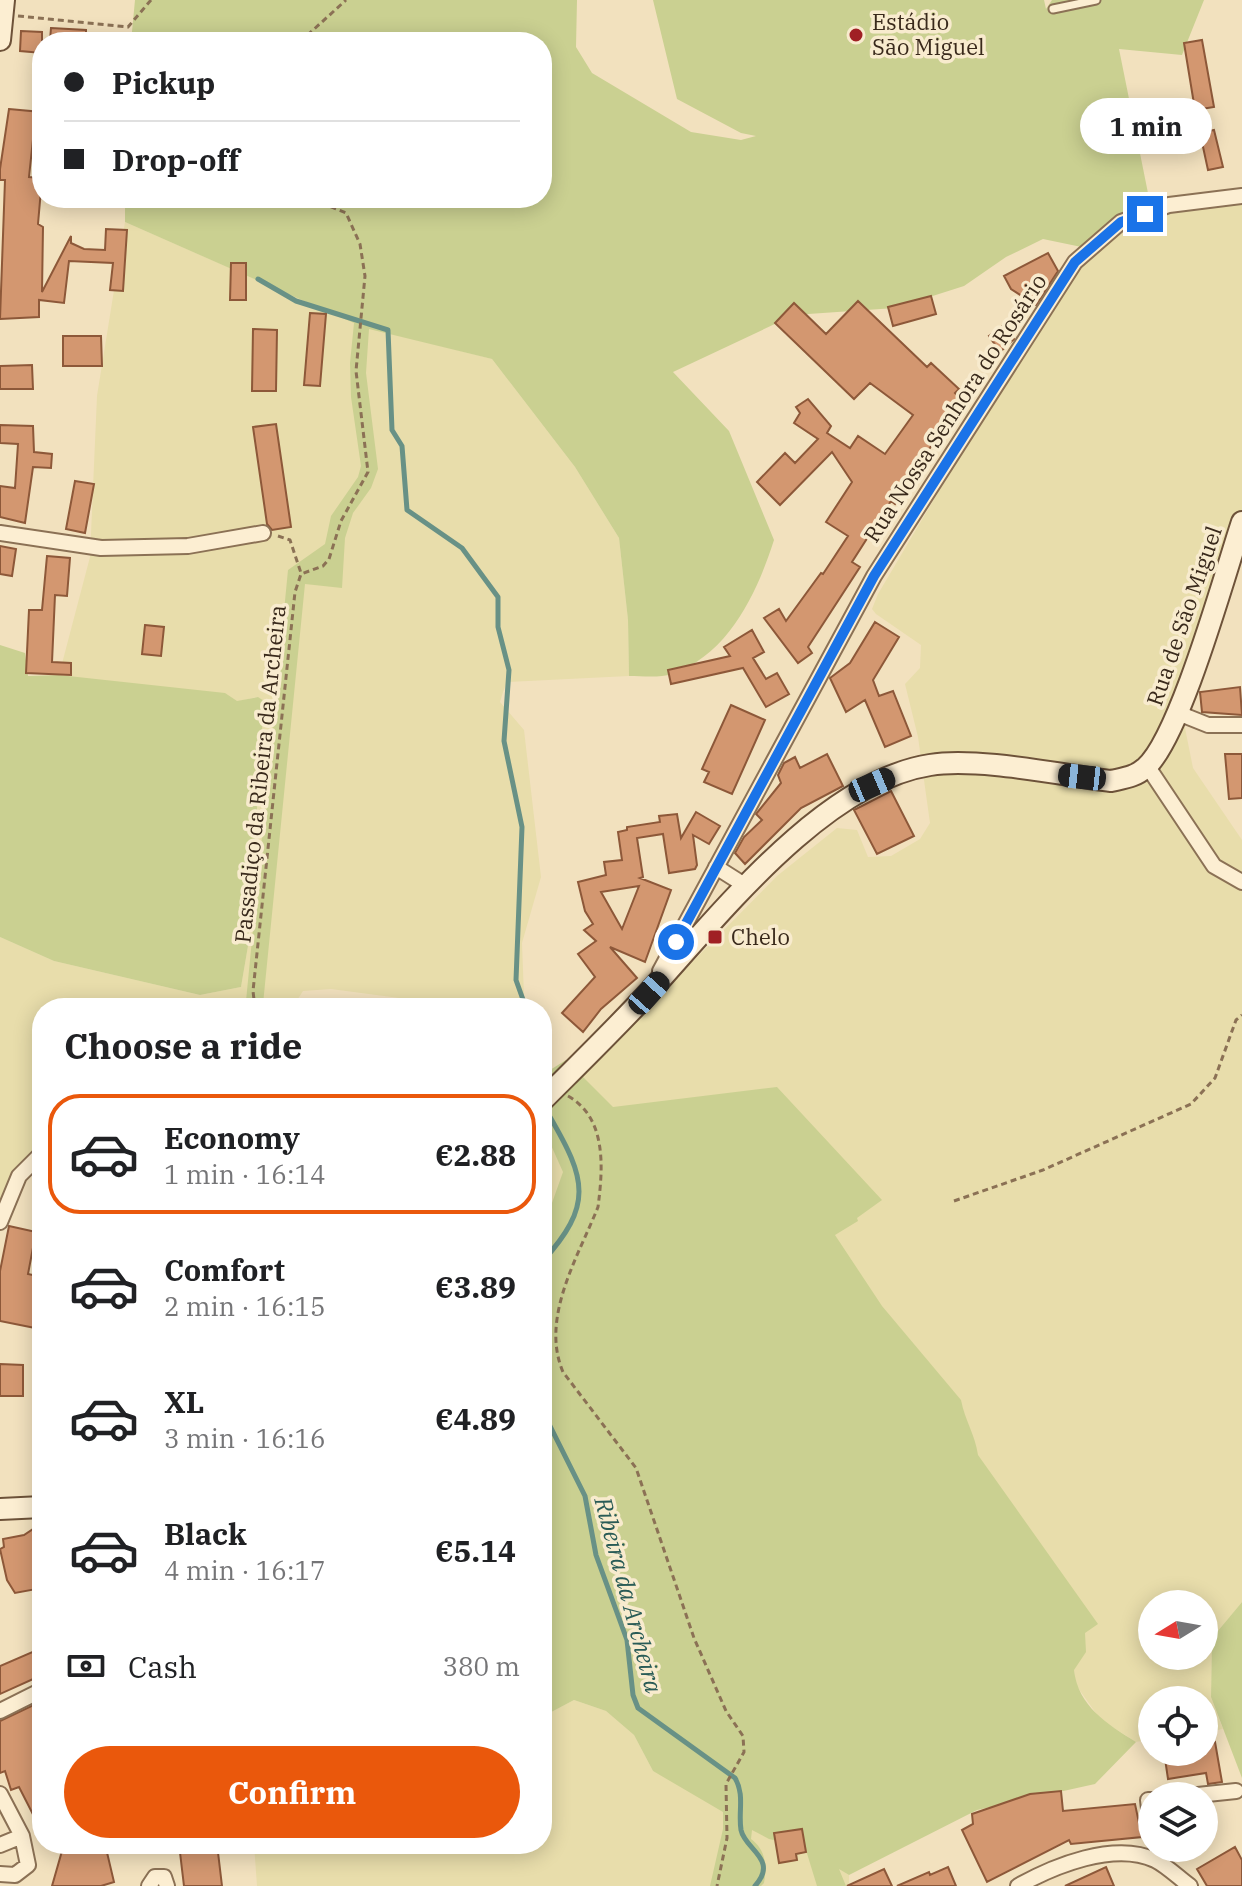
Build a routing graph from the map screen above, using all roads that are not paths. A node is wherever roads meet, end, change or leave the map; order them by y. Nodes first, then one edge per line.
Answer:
1 (1096, 0) edge
2 (4, 7) edge
3 (1053, 9) dead end
4 (0, 40) edge
5 (1242, 196) edge
6 (1242, 522) edge
7 (0, 533) edge
8 (263, 533) road end
9 (1178, 713) junction
10 (1242, 725) edge
11 (1148, 767) junction
12 (716, 867) junction
13 (1242, 882) edge
14 (746, 886) junction
15 (649, 993) junction
16 (552, 1097) edge
17 (32, 1163) edge
18 (0, 1222) edge
19 (32, 1507) edge
20 (0, 1509) edge
21 (32, 1695) edge
22 (0, 1711) edge
23 (1236, 1791) dead end
24 (1218, 1793) edge
25 (0, 1794) edge
26 (22, 1836) junction
27 (0, 1845) edge
28 (1138, 1853) edge
29 (1163, 1862) edge
30 (0, 1874) edge
31 (149, 1886) edge
32 (167, 1886) edge
33 (1018, 1886) edge
34 (1190, 1886) edge

1 - 3 lane
2 - 4 street
5 - 12 street, Rua Nossa Senhora do Rosário
6 - 9 street, Rua de São Miguel
7 - 8 street
9 - 10 street
9 - 11 street, Rua de São Miguel
11 - 13 street
11 - 14 street
12 - 14 street
12 - 15 street, Rua Nossa Senhora do Rosário
14 - 15 street
15 - 16 street
17 - 18 street
19 - 20 street
21 - 22 street
23 - 24 street
25 - 26 street
26 - 27 street
26 - 30 street
28 - 33 street
29 - 34 street
31 - 32 street

